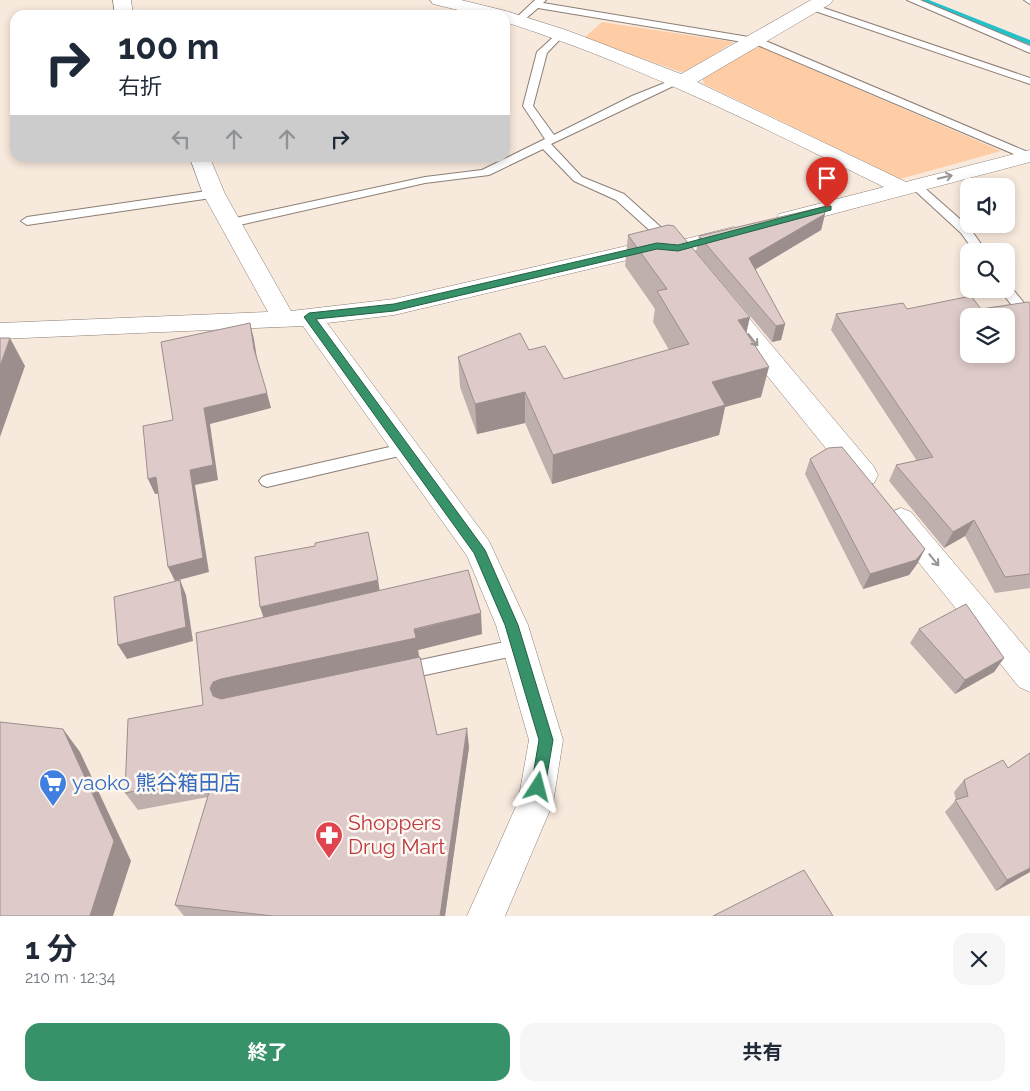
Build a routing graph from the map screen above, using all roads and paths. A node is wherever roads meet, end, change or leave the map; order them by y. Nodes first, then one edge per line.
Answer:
1 (439, 0) edge
2 (912, 0) edge
3 (539, 3) edge
4 (818, 3) edge
5 (482, 10) edge
6 (510, 17) edge
7 (520, 19) junction
8 (561, 33) junction
9 (756, 41) junction
10 (1030, 50) edge
11 (680, 80) junction
12 (1030, 81) edge
13 (547, 141) junction
14 (1028, 156) edge
15 (510, 160) edge
16 (202, 162) edge
17 (506, 162) edge
18 (909, 187) junction
19 (214, 194) junction
20 (27, 221) dead end
21 (231, 223) junction
22 (974, 243) edge
23 (678, 248) junction
24 (1012, 298) edge
25 (296, 318) junction
26 (1030, 319) edge
27 (0, 331) edge
28 (407, 449) junction
29 (268, 481) dead end
30 (518, 647) junction
31 (384, 676) edge
32 (1030, 678) edge
33 (486, 916) edge

1 - 5 street
2 - 10 lane
3 - 7 lane
3 - 9 lane
4 - 9 street
4 - 12 lane
6 - 7 street
7 - 8 street
8 - 11 street
8 - 13 lane
9 - 11 street
9 - 14 lane
11 - 13 lane
11 - 18 street
13 - 15 lane
13 - 23 lane
18 -> 14 street
16 - 19 street
17 - 21 lane
18 - 22 lane
18 - 23 street
19 - 20 lane
19 - 21 street
21 - 25 street
23 - 25 street
23 -> 32 street
24 - 26 lane
25 - 27 street
25 - 28 street
28 - 29 lane
28 - 30 street
30 - 31 lane
30 - 33 street

